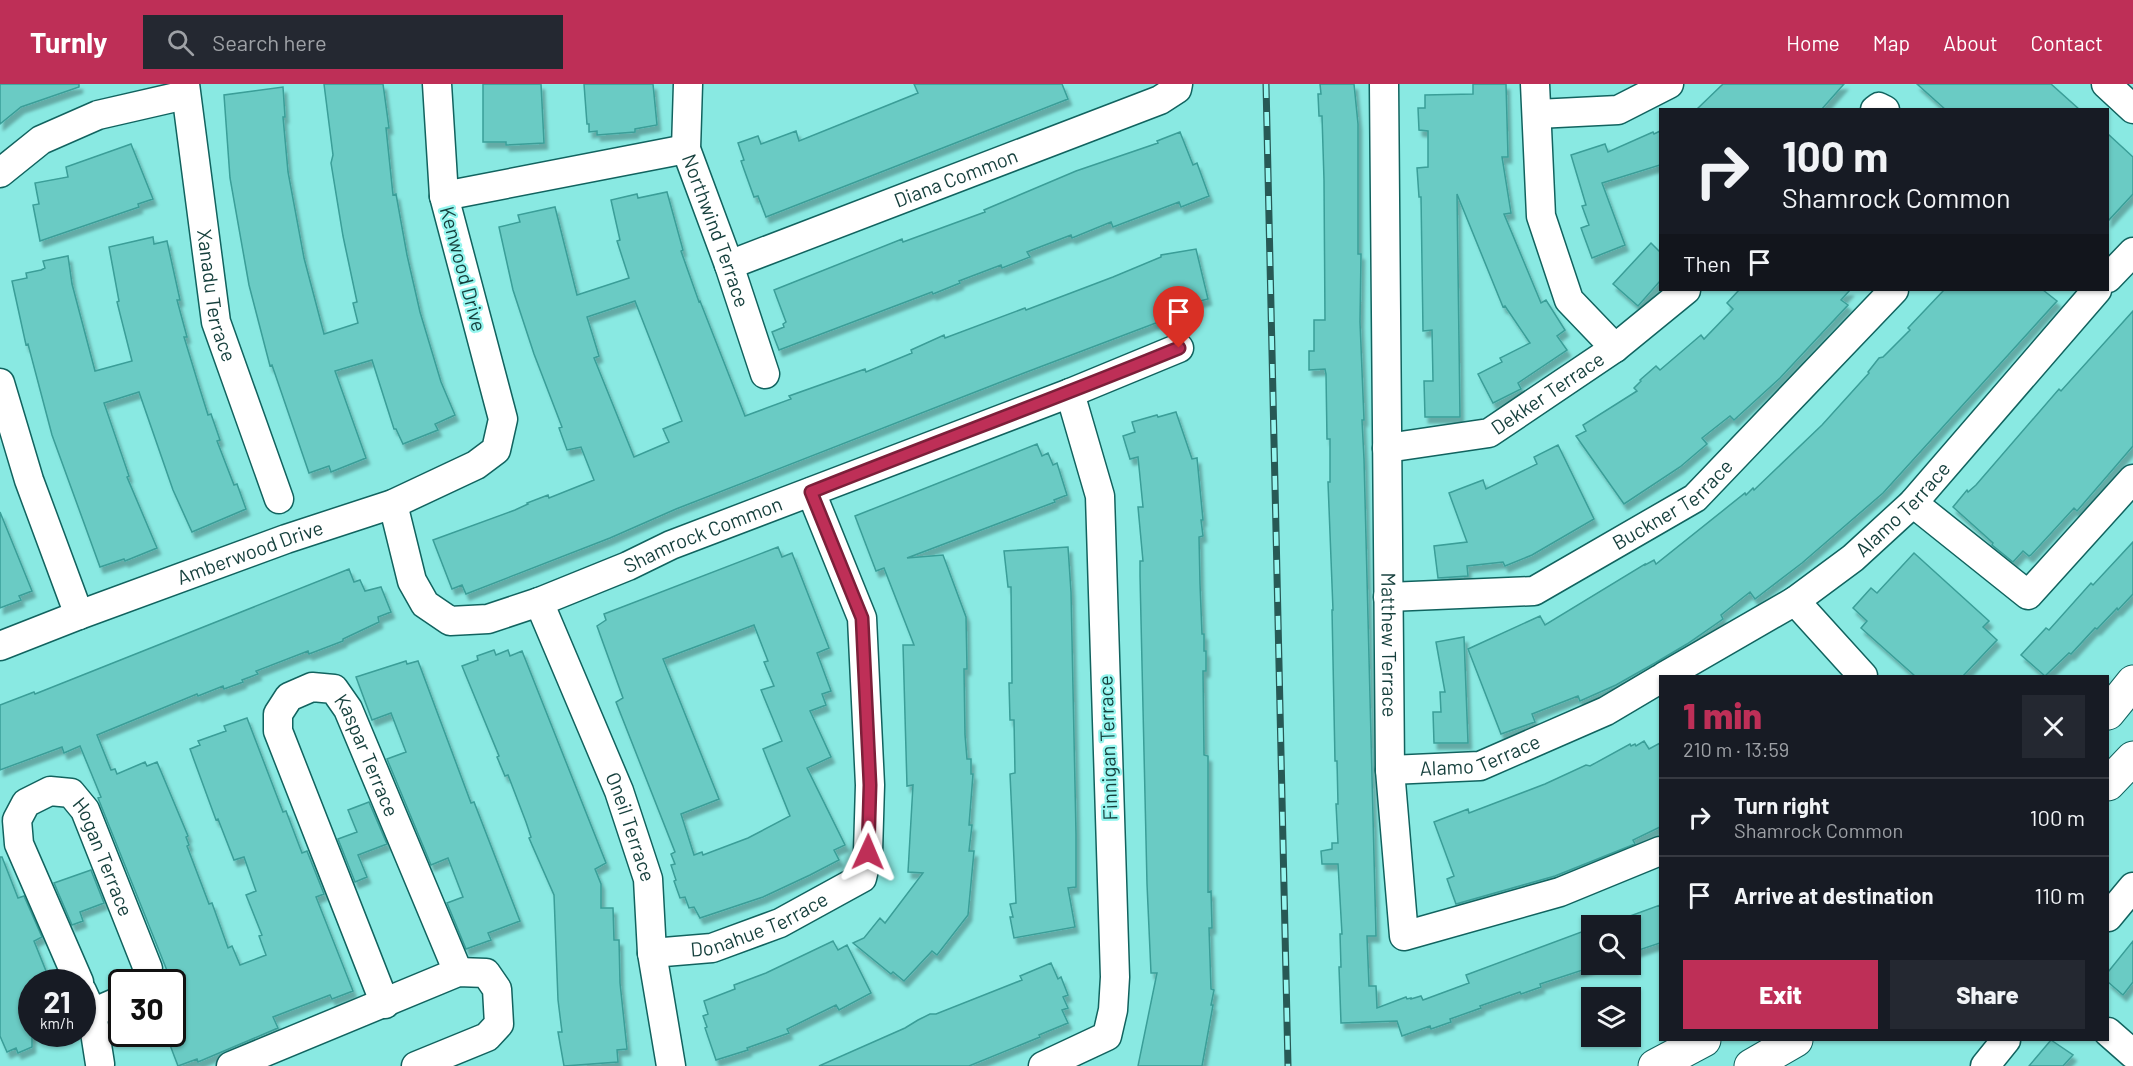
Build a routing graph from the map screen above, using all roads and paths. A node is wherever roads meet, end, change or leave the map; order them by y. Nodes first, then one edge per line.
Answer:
1 (437, 84) edge
2 (688, 84) edge
3 (1178, 84) edge
4 (1384, 84) edge
5 (1535, 84) edge
6 (1669, 84) edge
7 (185, 89) edge
8 (1537, 114) junction
9 (686, 149) junction
10 (0, 173) edge
11 (444, 196) junction
12 (2133, 252) edge
13 (729, 266) junction
14 (2109, 277) edge
15 (1685, 291) edge
16 (1893, 291) edge
17 (2096, 291) edge
18 (1179, 348) dead end
19 (1615, 348) junction
20 (765, 374) dead end
21 (0, 383) edge
22 (1070, 393) junction
23 (1387, 448) junction
24 (496, 450) joint
25 (2133, 479) edge
26 (811, 492) junction
27 (279, 499) dead end
28 (1913, 503) junction
29 (393, 504) junction
30 (1388, 597) junction
31 (1795, 600) junction
32 (539, 602) junction
33 (79, 615) junction
34 (0, 646) edge
35 (1667, 675) edge
36 (1862, 675) edge
37 (1659, 680) edge
38 (2133, 682) edge
39 (2109, 712) edge
40 (2133, 758) edge
41 (1390, 770) junction
42 (2109, 783) edge
43 (1659, 851) edge
44 (2133, 887) edge
45 (2109, 916) edge
46 (652, 953) junction
47 (73, 969) edge
48 (148, 969) edge
49 (458, 972) junction
50 (385, 1004) junction
51 (2109, 1033) edge
52 (1702, 1041) edge
53 (1794, 1041) edge
54 (2005, 1041) edge
55 (96, 1043) edge
56 (2133, 1054) edge
57 (101, 1066) edge
58 (231, 1066) edge
59 (416, 1066) edge
60 (671, 1066) edge
61 (1043, 1066) edge
62 (1655, 1066) edge
63 (1751, 1066) edge
64 (1984, 1066) edge

1 - 11 street, Kenwood Drive
2 - 9 street, Northwind Terrace
3 - 13 street, Diana Common
4 - 23 street, Matthew Terrace
5 - 8 street
6 - 8 street
7 - 10 street
7 - 27 street, Xanadu Terrace
8 - 19 street
9 - 11 street
9 - 13 street, Northwind Terrace
11 - 24 street, Kenwood Drive
12 - 14 street
13 - 20 street, Northwind Terrace
15 - 19 street, Dekker Terrace
16 - 30 street, Buckner Terrace
17 - 28 street, Alamo Terrace
18 - 22 street, Shamrock Common
19 - 23 street, Dekker Terrace
21 - 33 street
22 - 26 street, Shamrock Common
22 - 61 street, Finnigan Terrace
23 - 30 street, Matthew Terrace
24 - 29 street, Amberwood Drive
25 - 28 street
26 - 32 street, Shamrock Common
26 - 46 street, Donahue Terrace
28 - 31 street, Alamo Terrace
29 - 32 street, Shamrock Common
29 - 33 street, Amberwood Drive
30 - 41 street, Matthew Terrace
31 - 35 street, Alamo Terrace
31 - 36 street
32 - 46 street, Oneil Terrace
33 - 34 street, Amberwood Drive
37 - 41 street, Alamo Terrace
38 - 39 main road
40 - 42 main road
41 - 43 street, Matthew Terrace
44 - 45 street
46 - 60 street, Oneil Terrace
47 - 48 street, Hogan Terrace
49 - 50 street
49 - 50 street, Kaspar Terrace
49 - 59 street
50 - 58 street
51 - 56 street
52 - 62 main road
53 - 63 main road
54 - 64 street
55 - 57 street

